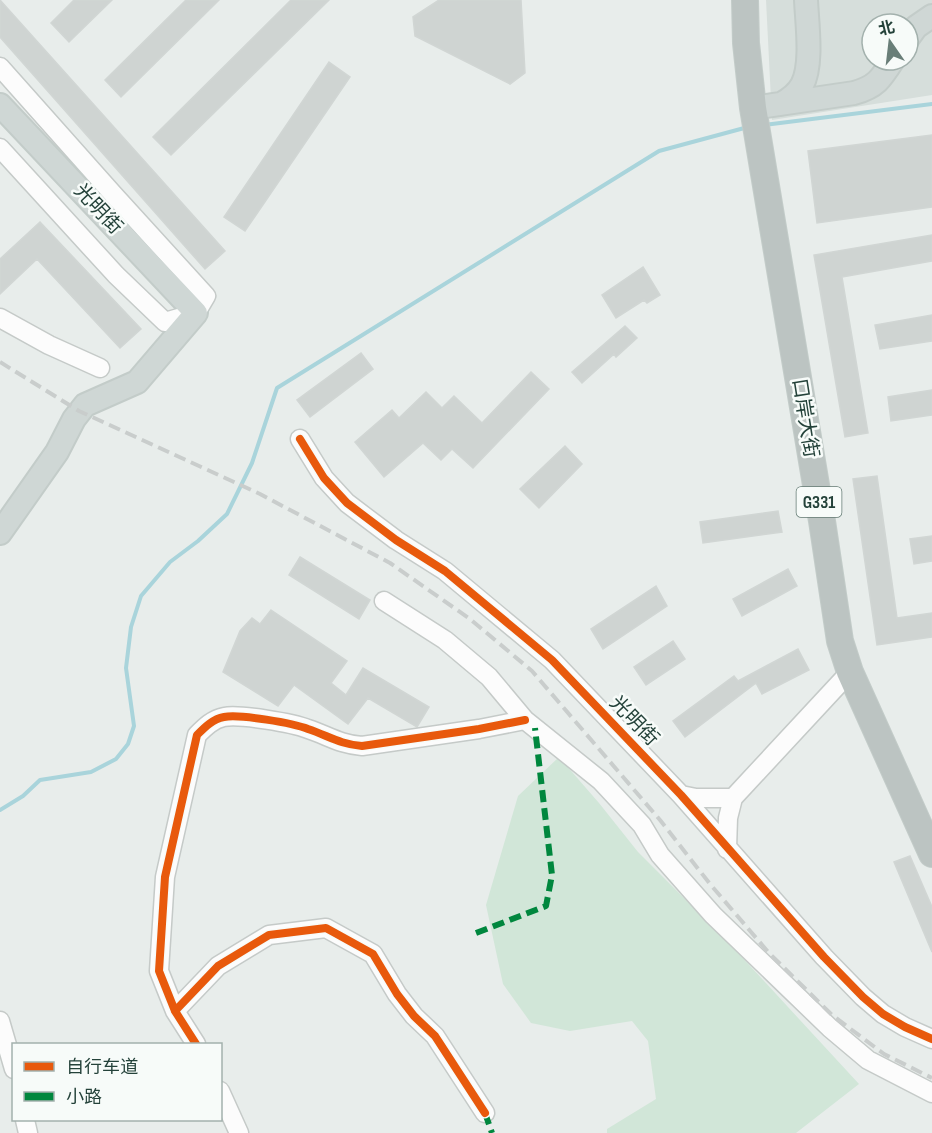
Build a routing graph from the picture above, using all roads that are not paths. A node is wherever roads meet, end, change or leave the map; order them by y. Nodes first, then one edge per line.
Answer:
1 (745, 0) edge
2 (806, 0) edge
3 (0, 67) edge
4 (885, 72) edge
5 (781, 104) junction
6 (0, 105) edge
7 (755, 120) junction
8 (0, 148) edge
9 (196, 313) junction
10 (0, 318) edge
11 (100, 368) dead end
12 (300, 439) dead end
13 (0, 533) edge
14 (384, 601) dead end
15 (850, 672) junction
16 (525, 720) junction
17 (681, 795) junction
18 (734, 798) junction
19 (728, 849) junction
20 (932, 854) edge
21 (175, 1011) junction
22 (0, 1021) edge
23 (932, 1039) edge
24 (195, 1043) edge
25 (12, 1062) edge
26 (932, 1093) edge
27 (222, 1095) edge
28 (485, 1113) dead end
29 (239, 1133) edge

1 - 7 highway, 口岸大街 / G331
2 - 5 main road
3 - 9 street
4 - 5 main road
5 - 7 main road
6 - 9 main road, 光明街
7 - 15 highway, 口岸大街 / G331
8 - 9 street
9 - 13 main road
10 - 11 street
12 - 17 street, 光明街
14 - 16 street
15 - 18 street
15 - 20 highway, 口岸大街 / G331
16 - 21 street
16 - 26 street
17 - 18 street
17 - 19 street, 光明街
18 - 19 street
19 - 23 street, 光明街
21 - 24 street
21 - 28 street
22 - 25 street
27 - 29 street

